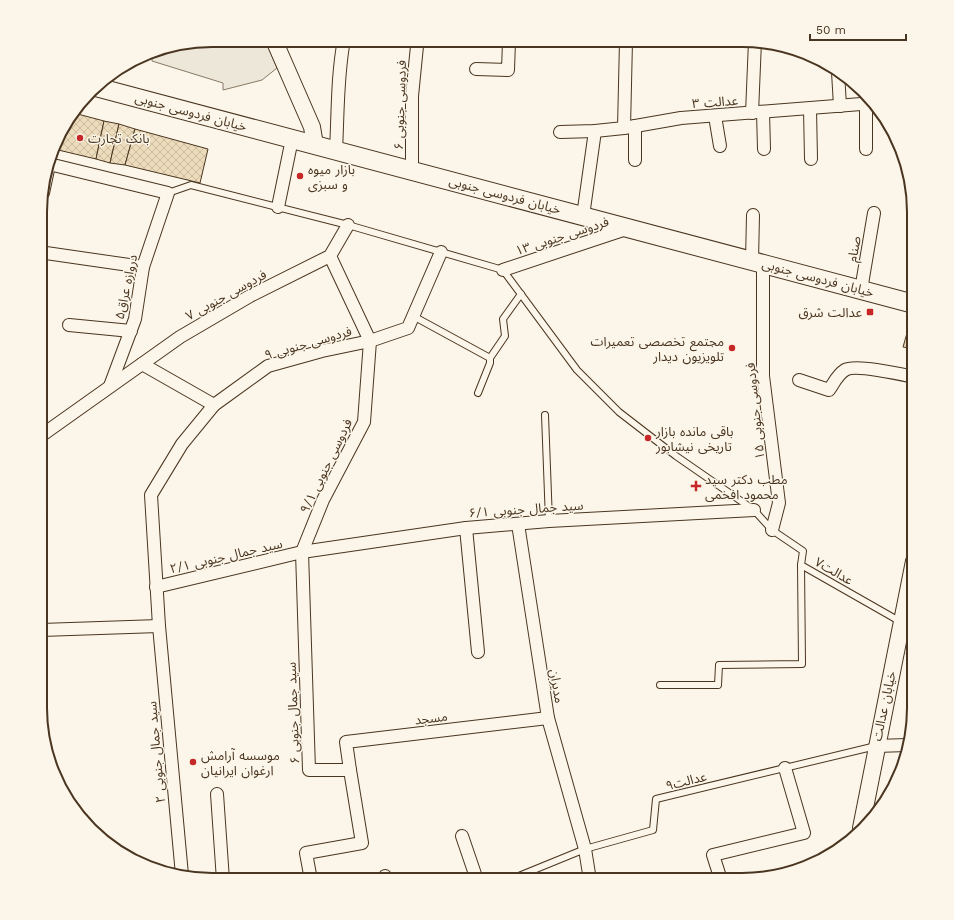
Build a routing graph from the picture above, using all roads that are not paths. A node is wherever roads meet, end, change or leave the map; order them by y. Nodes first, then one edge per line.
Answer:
1 (277, 47) edge
2 (343, 47) edge
3 (417, 47) edge
4 (509, 47) edge
5 (626, 47) edge
6 (755, 47) edge
7 (476, 69) dead end
8 (838, 78) edge
9 (103, 88) edge
10 (866, 103) edge
11 (840, 106) junction
12 (810, 108) junction
13 (870, 108) edge
14 (758, 113) junction
15 (715, 116) junction
16 (630, 127) junction
17 (595, 131) junction
18 (560, 132) dead end
19 (292, 139) junction
20 (315, 145) junction
21 (720, 146) dead end
22 (866, 148) dead end
23 (764, 149) dead end
24 (336, 150) junction
25 (811, 159) dead end
26 (635, 160) dead end
27 (54, 165) edge
28 (412, 171) junction
29 (168, 193) junction
30 (278, 207) junction
31 (874, 213) dead end
32 (753, 215) dead end
33 (583, 216) junction
34 (348, 225) junction
35 (629, 228) junction
36 (441, 252) junction
37 (47, 253) edge
38 (330, 256) junction
39 (758, 263) junction
40 (142, 267) junction
41 (503, 270) junction
42 (861, 290) junction
43 (521, 294) junction
44 (907, 302) edge
45 (413, 316) junction
46 (69, 325) dead end
47 (131, 331) junction
48 (370, 341) junction
49 (490, 358) junction
50 (142, 364) junction
51 (907, 376) edge
52 (799, 380) dead end
53 (110, 386) junction
54 (478, 393) dead end
55 (214, 405) junction
56 (545, 415) dead end
57 (47, 431) edge
58 (754, 510) junction
59 (549, 521) junction
60 (518, 524) junction
61 (466, 528) junction
62 (772, 530) junction
63 (302, 552) junction
64 (801, 565) junction
65 (156, 587) junction
66 (907, 624) edge
67 (159, 626) junction
68 (907, 629) edge
69 (47, 630) edge
70 (478, 652) dead end
71 (660, 685) dead end
72 (548, 718) junction
73 (903, 745) edge
74 (876, 746) junction
75 (785, 768) junction
76 (350, 770) junction
77 (217, 794) dead end
78 (862, 821) edge
79 (462, 836) dead end
80 (585, 849) junction
81 (182, 870) edge
82 (223, 873) edge
83 (310, 873) edge
84 (474, 873) edge
85 (526, 873) edge
86 (589, 873) edge
87 (718, 873) edge

1 - 20 main road
2 - 24 street
3 - 28 street, فردوسی جنوبی ۶
4 - 7 street
5 - 16 street
6 - 14 street
8 - 11 street
9 - 19 main road, خیابان فردوسی جنوبی
10 - 11 street, عدالت ۳
11 - 12 street, عدالت ۳
12 - 14 street, عدالت ۳
12 - 25 street
13 - 22 street
14 - 15 street, عدالت ۳
14 - 23 street
15 - 16 street, عدالت ۳
15 - 21 street
16 - 17 street, عدالت ۳
16 - 26 street
17 - 18 street, عدالت ۳
17 - 33 street
19 - 20 main road, خیابان فردوسی جنوبی
19 - 30 street
20 - 24 main road, خیابان فردوسی جنوبی
24 - 28 main road, خیابان فردوسی جنوبی
27 - 29 street
28 - 33 main road, خیابان فردوسی جنوبی
29 - 30 lane
29 - 40 street, دروازه عراق۵
30 - 34 lane
31 - 42 street, صنام
32 - 39 street, فردوسی جنوبی ۱۵
33 - 35 main road, خیابان فردوسی جنوبی
34 - 36 lane
34 - 38 street
35 - 39 main road, خیابان فردوسی جنوبی
35 - 41 street, فردوسی جنوبی ۱۳
36 - 41 lane
36 - 45 street, فردوسی جنوبی ۹
37 - 40 street
38 - 48 street
38 - 50 street, فردوسی جنوبی ۷
39 - 42 main road, خیابان فردوسی جنوبی
39 - 62 street, فردوسی جنوبی ۱۵
40 - 47 street, دروازه عراق۵
41 - 43 lane, عدالت۷
42 - 44 main road, خیابان فردوسی جنوبی
43 - 49 lane
43 - 58 lane, عدالت۷
45 - 48 street, فردوسی جنوبی ۹
45 - 49 lane
46 - 47 street
47 - 53 street, دروازه عراق۵
48 - 55 street, فردوسی جنوبی ۹
48 - 63 street, فردوسی جنوبی ۹/۱
49 - 54 lane
50 - 53 street, فردوسی جنوبی ۷
50 - 55 street
51 - 52 street
53 - 57 street, فردوسی جنوبی ۷
55 - 65 street, فردوسی جنوبی ۹
56 - 59 lane
58 - 59 street, سید جمال جنوبی ۶/۱
58 - 62 lane, عدالت۷
59 - 60 street, سید جمال جنوبی ۶/۱
60 - 61 street, سید جمال جنوبی ۶/۱
60 - 72 street, مدیران
61 - 63 street, سید جمال جنوبی ۶/۱
61 - 70 street
62 - 64 lane, عدالت۷
63 - 65 street, سید جمال جنوبی ۲/۱
63 - 76 street, سید جمال جنوبی ۶
64 - 66 lane, عدالت۷
64 - 71 lane
65 - 67 street, فردوسی جنوبی ۹
67 - 69 street
67 - 81 street, سید جمال جنوبی ۲
68 - 74 main road, خیابان عدالت
72 - 76 street, مسجد
72 - 80 street, مدیران
73 - 74 street
74 - 75 lane, عدالت۹
74 - 78 main road, خیابان عدالت
75 - 80 lane, عدالت۹
75 - 87 street
76 - 83 street
77 - 82 street
79 - 84 street
80 - 85 lane, عدالت۹
80 - 86 street, مدیران

